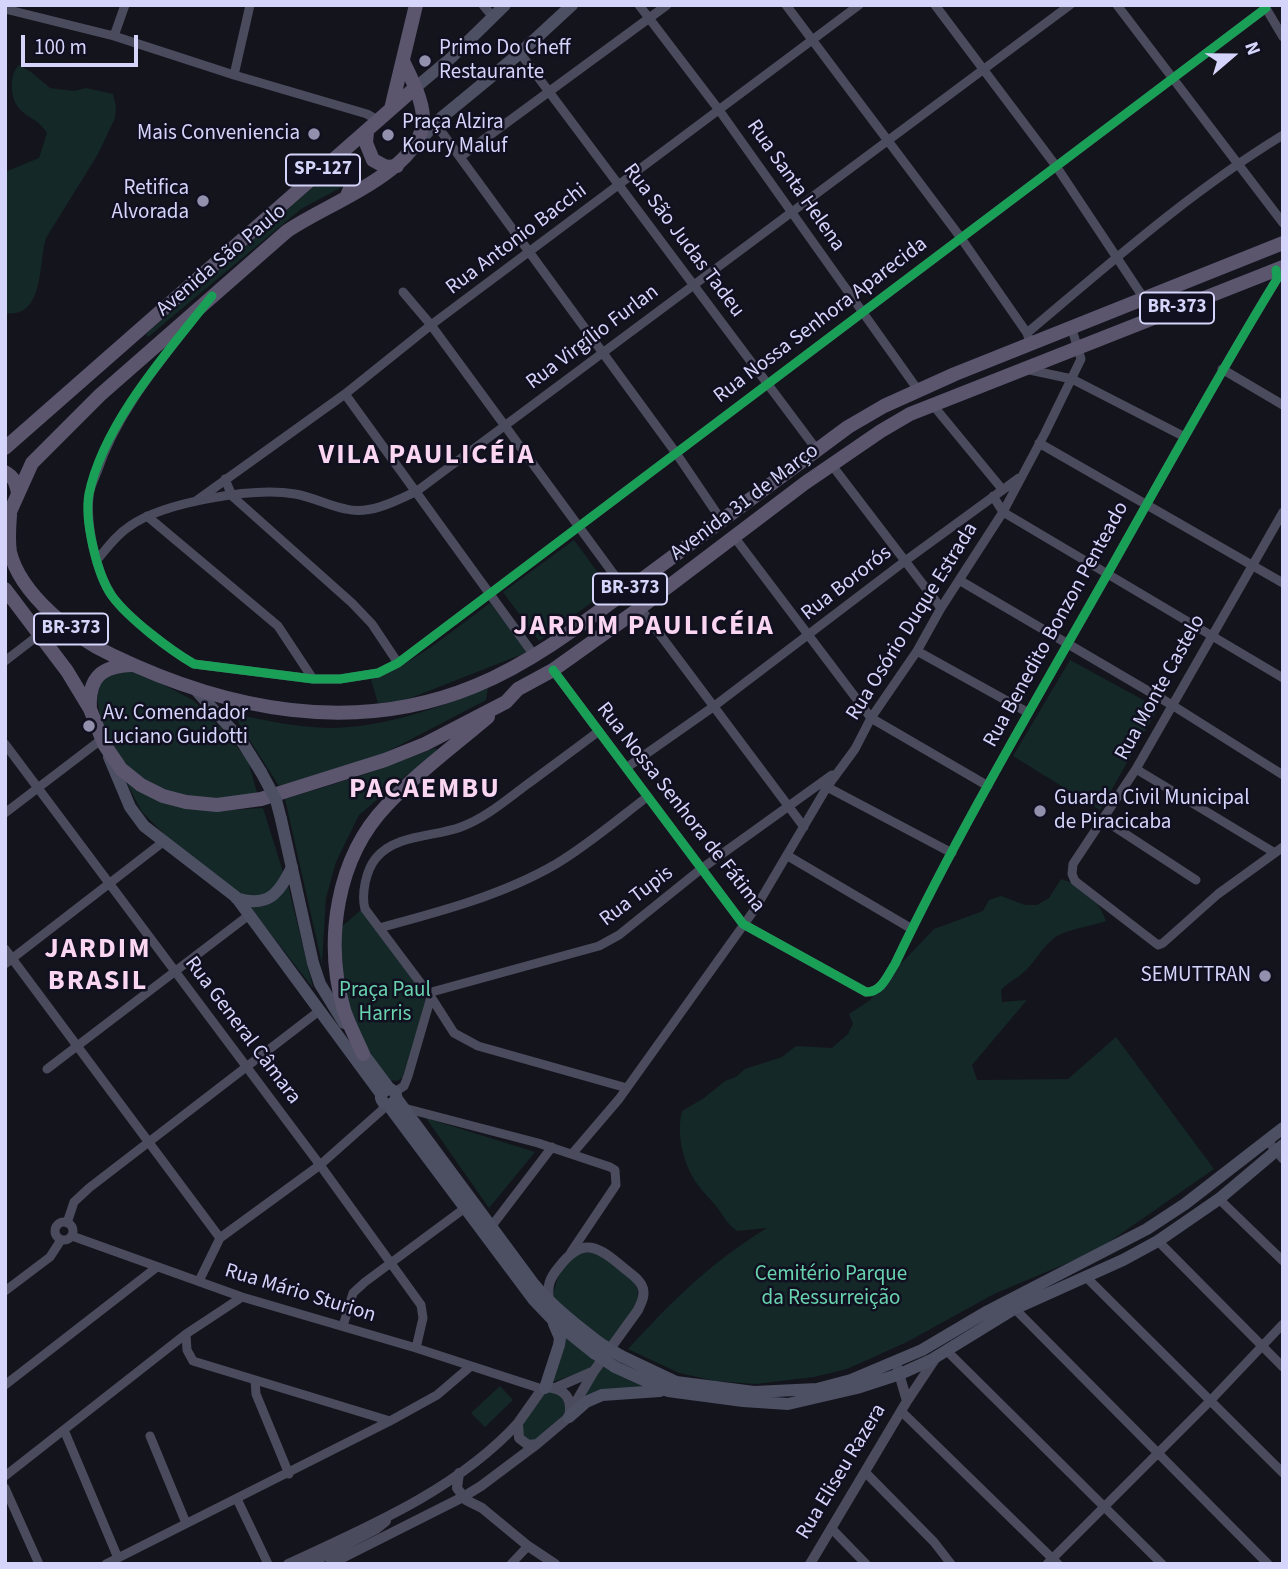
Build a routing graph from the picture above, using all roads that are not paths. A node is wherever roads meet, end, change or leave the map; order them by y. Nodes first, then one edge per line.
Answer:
1 (125, 5) edge
2 (250, 5) edge
3 (416, 5) edge
4 (483, 5) edge
5 (505, 5) edge
6 (572, 5) edge
7 (639, 5) edge
8 (667, 5) edge
9 (786, 5) edge
10 (859, 5) edge
11 (935, 5) edge
12 (1070, 5) edge
13 (1117, 5) edge
14 (1265, 6) edge
15 (5, 9) edge
16 (493, 17) junction
17 (649, 19) junction
18 (114, 36) junction
19 (1283, 37) edge
20 (812, 41) junction
21 (520, 54) junction
22 (403, 61) junction
23 (984, 69) junction
24 (234, 75) junction
25 (1173, 78) junction
26 (415, 88) junction
27 (549, 92) junction
28 (396, 106) junction
29 (719, 110) junction
30 (422, 112) junction
31 (379, 121) junction
32 (435, 123) junction
33 (367, 132) junction
34 (1283, 135) edge
35 (887, 141) junction
36 (413, 150) junction
37 (341, 155) junction
38 (460, 157) junction
39 (1237, 163) junction
40 (397, 166) junction
41 (1056, 166) junction
42 (619, 185) junction
43 (347, 196) junction
44 (791, 212) junction
45 (1283, 223) edge
46 (961, 238) junction
47 (1283, 243) edge
48 (529, 252) junction
49 (1117, 257) junction
50 (1280, 269) edge
51 (693, 284) junction
52 (403, 292) dead end
53 (212, 296) junction
54 (1143, 297) junction
55 (863, 312) junction
56 (431, 325) junction
57 (1071, 326) junction
58 (1028, 338) junction
59 (1079, 347) junction
60 (603, 352) junction
61 (1025, 369) junction
62 (1222, 369) junction
63 (1072, 379) junction
64 (768, 384) junction
65 (918, 390) junction
66 (345, 394) junction
67 (932, 404) junction
68 (1283, 405) edge
69 (506, 426) junction
70 (848, 428) junction
71 (1183, 436) junction
72 (1039, 443) junction
73 (5, 448) edge
74 (817, 450) junction
75 (676, 453) junction
76 (831, 464) junction
77 (796, 466) junction
78 (5, 472) edge
79 (1020, 477) junction
80 (225, 479) junction
81 (805, 483) junction
82 (1002, 489) junction
83 (417, 491) junction
84 (18, 493) junction
85 (232, 496) junction
86 (993, 496) junction
87 (195, 501) junction
88 (1146, 503) junction
89 (1003, 512) junction
90 (1283, 512) edge
91 (148, 516) junction
92 (8, 519) edge
93 (722, 521) junction
94 (579, 526) junction
95 (735, 538) junction
96 (97, 561) junction
97 (905, 561) junction
98 (1252, 565) junction
99 (1108, 573) junction
100 (959, 580) junction
101 (1283, 583) edge
102 (5, 589) edge
103 (626, 592) junction
104 (490, 593) junction
105 (640, 608) junction
106 (941, 608) junction
107 (40, 634) junction
108 (1212, 634) junction
109 (566, 635) junction
110 (810, 635) junction
111 (1067, 642) junction
112 (917, 651) junction
113 (534, 655) junction
114 (5, 661) edge
115 (398, 663) junction
116 (133, 665) junction
117 (553, 670) junction
118 (1283, 678) edge
119 (313, 679) junction
120 (523, 686) junction
121 (193, 687) junction
122 (506, 702) junction
123 (1172, 705) junction
124 (713, 707) junction
125 (90, 709) junction
126 (1027, 712) junction
127 (871, 718) junction
128 (598, 732) junction
129 (103, 741) junction
130 (5, 744) edge
131 (626, 768) junction
132 (1136, 769) junction
133 (839, 771) junction
134 (1283, 775) edge
135 (988, 786) junction
136 (827, 787) junction
137 (38, 788) junction
138 (647, 797) junction
139 (786, 806) junction
140 (5, 813) edge
141 (1104, 820) junction
142 (804, 827) junction
143 (163, 842) junction
144 (1279, 850) edge
145 (952, 853) junction
146 (788, 856) junction
147 (292, 867) junction
148 (701, 869) junction
149 (1196, 880) dead end
150 (110, 883) junction
151 (236, 897) junction
152 (249, 915) junction
153 (743, 925) junction
154 (379, 928) junction
155 (912, 929) junction
156 (5, 949) edge
157 (9, 961) edge
158 (176, 971) junction
159 (866, 992) joint
160 (429, 995) junction
161 (319, 1011) junction
162 (77, 1045) junction
163 (363, 1054) junction
164 (247, 1067) junction
165 (47, 1069) dead end
166 (627, 1088) junction
167 (391, 1099) junction
168 (1283, 1128) edge
169 (1267, 1140) junction
170 (149, 1142) junction
171 (552, 1147) junction
172 (1280, 1152) edge
173 (572, 1154) junction
174 (320, 1165) junction
175 (1219, 1199) junction
176 (465, 1208) junction
177 (67, 1223) junction
178 (491, 1227) junction
179 (72, 1236) junction
180 (220, 1238) junction
181 (61, 1240) junction
182 (1158, 1241) junction
183 (571, 1252) junction
184 (1283, 1261) edge
185 (390, 1263) junction
186 (157, 1266) junction
187 (1085, 1276) junction
188 (550, 1278) junction
189 (199, 1281) junction
190 (533, 1283) junction
191 (5, 1291) edge
192 (242, 1297) junction
193 (549, 1301) junction
194 (1012, 1305) junction
195 (553, 1320) junction
196 (1283, 1324) edge
197 (344, 1326) junction
198 (186, 1334) junction
199 (1262, 1346) junction
200 (416, 1348) junction
201 (597, 1348) junction
202 (942, 1353) junction
203 (618, 1361) junction
204 (471, 1366) junction
205 (1283, 1367) edge
206 (898, 1368) junction
207 (594, 1371) junction
208 (255, 1380) junction
209 (5, 1385) edge
210 (544, 1391) junction
211 (668, 1391) junction
212 (1211, 1400) junction
213 (904, 1406) junction
214 (570, 1414) junction
215 (390, 1422) junction
216 (518, 1423) junction
217 (64, 1430) junction
218 (150, 1436) dead end
219 (537, 1444) junction
220 (1158, 1452) junction
221 (865, 1472) junction
222 (459, 1473) junction
223 (1283, 1473) edge
224 (289, 1474) junction
225 (5, 1476) edge
226 (481, 1486) junction
227 (5, 1488) edge
228 (463, 1497) junction
229 (237, 1499) junction
230 (1104, 1505) junction
231 (402, 1508) junction
232 (482, 1508) junction
233 (186, 1524) junction
234 (831, 1528) junction
235 (528, 1546) junction
236 (118, 1558) junction
237 (1052, 1562) edge
238 (39, 1564) edge
239 (106, 1564) edge
240 (268, 1564) edge
241 (288, 1564) edge
242 (309, 1564) edge
243 (330, 1564) edge
244 (511, 1564) edge
245 (555, 1564) edge
246 (810, 1564) edge
247 (866, 1564) edge
248 (951, 1564) edge
249 (1162, 1564) edge
250 (1268, 1564) edge

1 - 18 street
2 - 24 street
3 - 22 main road
4 - 16 street
5 - 16 main road, Avenida São Paulo / SP-127
6 - 21 main road, Avenida São Paulo / SP-127
7 - 17 street, Rua Santa Helena
8 - 17 street
9 - 20 street
10 - 20 street, Rua Antonio Bacchi
11 - 23 street
12 - 23 street, Rua Virgílio Furlan
13 - 25 street
14 - 19 street
14 - 25 street, Rua Nossa Senhora Aparecida
15 - 18 street
16 - 26 main road, Avenida São Paulo / SP-127
17 - 27 street
17 - 29 street, Rua Santa Helena
18 - 24 street
20 - 29 street, Rua Antonio Bacchi
20 - 35 street
21 - 27 street, Rua São Judas Tadeu
21 - 32 main road, Avenida São Paulo / SP-127
22 - 26 main road
22 - 28 main road
23 - 35 street, Rua Virgílio Furlan
23 - 41 street
24 - 31 street
25 - 39 street
25 - 41 street, Rua Nossa Senhora Aparecida
26 - 28 main road, Avenida São Paulo / SP-127
26 - 30 main road
27 - 38 street
27 - 42 street, Rua São Judas Tadeu
28 - 30 main road
28 - 31 main road, Avenida São Paulo / SP-127
29 - 42 street, Rua Antonio Bacchi
29 - 44 street, Rua Santa Helena
30 - 36 main road
31 - 33 main road, Avenida São Paulo / SP-127
32 - 36 main road, Avenida São Paulo / SP-127
32 - 38 street
33 - 37 main road, Avenida São Paulo / SP-127
33 - 40 main road
34 - 39 street
35 - 44 street, Rua Virgílio Furlan
35 - 46 street
36 - 40 main road, Avenida São Paulo / SP-127
37 - 43 main road
37 - 73 main road, Avenida São Paulo / SP-127
38 - 48 street
39 - 45 street
39 - 49 street
40 - 43 main road, Avenida São Paulo / SP-127
41 - 46 street, Rua Nossa Senhora Aparecida
41 - 49 street
42 - 48 street, Rua Antonio Bacchi
42 - 51 street, Rua São Judas Tadeu
43 - 53 main road, Avenida São Paulo / SP-127
44 - 51 street, Rua Virgílio Furlan
44 - 55 street, Rua Santa Helena
46 - 55 street, Rua Nossa Senhora Aparecida
46 - 58 street
47 - 54 main road, Avenida 31 de Março / BR-373
48 - 56 street, Rua Antonio Bacchi
48 - 60 street
49 - 54 street
49 - 58 street
50 - 59 main road, Avenida 31 de Março / BR-373
50 - 62 street, Rua Benedito Bonzon Penteado
51 - 60 street, Rua Virgílio Furlan
51 - 64 street, Rua São Judas Tadeu
52 - 56 street
53 - 84 main road, Avenida São Paulo / SP-127
53 - 96 street, Rua Nossa Senhora Aparecida
54 - 57 main road, Avenida 31 de Março / BR-373
55 - 64 street, Rua Nossa Senhora Aparecida
55 - 65 street, Rua Santa Helena
56 - 66 street, Rua Antonio Bacchi
56 - 69 street
57 - 58 main road, Avenida 31 de Março / BR-373
57 - 59 street
58 - 65 main road, Avenida 31 de Março / BR-373
59 - 61 main road, Avenida 31 de Março / BR-373
59 - 63 street, Rua Osório Duque Estrada
60 - 69 street, Rua Virgílio Furlan
60 - 75 street
61 - 63 street
61 - 67 main road, Avenida 31 de Março / BR-373
62 - 68 street
62 - 71 street, Rua Benedito Bonzon Penteado
63 - 71 street
63 - 72 street, Rua Osório Duque Estrada
64 - 74 street, Rua São Judas Tadeu
64 - 75 street, Rua Nossa Senhora Aparecida
65 - 70 main road, Avenida 31 de Março / BR-373
66 - 80 street, Rua Antonio Bacchi
66 - 83 street
67 - 76 main road, Avenida 31 de Março / BR-373
67 - 82 street
69 - 83 street, Rua Virgílio Furlan
69 - 94 street
70 - 74 main road, Avenida 31 de Março / BR-373
70 - 76 main road
71 - 88 street, Rua Benedito Bonzon Penteado
72 - 79 street, Rua Osório Duque Estrada
72 - 88 street
74 - 77 main road, Avenida 31 de Março / BR-373
75 - 93 street
75 - 94 street, Rua Nossa Senhora Aparecida
76 - 81 main road, Avenida 31 de Março / BR-373
76 - 97 street
77 - 81 main road
77 - 93 main road, Avenida 31 de Março / BR-373
78 - 84 main road
79 - 82 street, Rua Bororós
79 - 89 street, Rua Osório Duque Estrada
80 - 85 street
80 - 87 street, Rua Antonio Bacchi
81 - 95 main road, Avenida 31 de Março / BR-373
82 - 86 street, Rua Bororós
83 - 85 street, Rua Virgílio Furlan
83 - 104 street
84 - 92 main road, SP-127
85 - 87 street, Rua Virgílio Furlan
85 - 115 street
86 - 89 street
86 - 97 street, Rua Bororós
87 - 91 street, Rua Virgílio Furlan
88 - 98 street
88 - 99 street, Rua Benedito Bonzon Penteado
89 - 99 street
89 - 100 street, Rua Osório Duque Estrada
90 - 98 street, Rua Monte Castelo
91 - 96 street, Rua Virgílio Furlan
91 - 119 street
92 - 116 main road, BR-373
93 - 103 main road, Avenida 31 de Março / BR-373
94 - 103 street
94 - 104 street, Rua Nossa Senhora Aparecida
95 - 105 main road, Avenida 31 de Março / BR-373
95 - 110 street
96 - 119 street, Rua Nossa Senhora Aparecida
97 - 106 street
97 - 110 street, Rua Bororós
98 - 101 street
98 - 108 street, Rua Monte Castelo
99 - 108 street
99 - 111 street, Rua Benedito Bonzon Penteado
100 - 106 street, Rua Osório Duque Estrada
100 - 111 street
102 - 107 main road, BR-373
103 - 109 main road, Avenida 31 de Março / BR-373
104 - 113 street
104 - 115 street, Rua Nossa Senhora Aparecida
105 - 117 main road, Avenida 31 de Março / BR-373
105 - 124 street
106 - 112 street, Rua Osório Duque Estrada
107 - 114 street
107 - 125 main road, BR-373
108 - 118 street
108 - 123 street, Rua Monte Castelo
109 - 113 main road, Avenida 31 de Março / BR-373
109 - 120 main road
110 - 124 street, Rua Bororós
110 - 127 street
111 - 123 street
111 - 126 street, Rua Benedito Bonzon Penteado
112 - 126 street
112 - 127 street, Rua Osório Duque Estrada
113 - 120 main road
113 - 121 main road, Avenida 31 de Março / BR-373
115 - 119 street, Rua Nossa Senhora Aparecida
116 - 121 main road, BR-373
116 - 125 main road
117 - 120 main road, Avenida 31 de Março / BR-373
117 - 128 street, Rua Nossa Senhora de Fátima
120 - 122 main road, Avenida 31 de Março / BR-373
121 - 147 main road, bridge
122 - 129 main road, Avenida 31 de Março / BR-373
122 - 163 main road
123 - 132 street, Rua Monte Castelo
123 - 134 street
124 - 131 street, Rua Bororós
124 - 139 street
125 - 129 main road, BR-373
126 - 135 street, Rua Benedito Bonzon Penteado
127 - 133 street, Rua Osório Duque Estrada
127 - 135 street
128 - 131 street, Rua Nossa Senhora de Fátima
128 - 154 street
129 - 137 street
129 - 143 main road
130 - 137 street, Rua General Câmara
131 - 138 street, Rua Nossa Senhora de Fátima
132 - 141 street, Rua Monte Castelo
132 - 144 street
133 - 136 street, Rua Osório Duque Estrada
133 - 139 street, Rua Tupis
135 - 145 street, Rua Benedito Bonzon Penteado
136 - 142 street, Rua Osório Duque Estrada
136 - 145 street
137 - 140 street
137 - 150 street, Rua General Câmara
138 - 148 street, Rua Nossa Senhora de Fátima
138 - 154 street
139 - 142 street
139 - 148 street, Rua Tupis
141 - 144 street, Rua Monte Castelo
141 - 149 street
142 - 146 street, Rua Osório Duque Estrada
143 - 150 street
143 - 151 main road
145 - 155 street, Rua Benedito Bonzon Penteado
146 - 153 street, Rua Osório Duque Estrada
146 - 155 street
147 - 151 main road
147 - 163 main road
148 - 153 street, Rua Nossa Senhora de Fátima
148 - 160 street, Rua Tupis
150 - 157 street
150 - 158 street, Rua General Câmara
151 - 152 main road
152 - 158 street
152 - 161 main road
153 - 159 street, Rua Nossa Senhora de Fátima
153 - 166 street, Rua Osório Duque Estrada
154 - 160 street
155 - 159 street, Rua Benedito Bonzon Penteado
156 - 157 street
157 - 162 street
158 - 162 street
158 - 164 street, Rua General Câmara
160 - 166 street
160 - 167 street
161 - 164 street
161 - 167 main road
162 - 165 street
162 - 170 street
163 - 167 main road
164 - 170 street
164 - 174 street, Rua General Câmara
166 - 173 street, Rua Osório Duque Estrada
167 - 171 street
167 - 174 street
167 - 176 main road
167 - 178 main road
168 - 169 main road
169 - 172 street
169 - 194 main road
170 - 177 street
170 - 180 street
171 - 173 street
171 - 178 street
172 - 175 main road
173 - 183 street
174 - 180 street
174 - 185 street, Rua General Câmara
175 - 182 main road
175 - 184 street
176 - 185 street
176 - 195 main road
177 - 179 street
177 - 181 street
178 - 190 main road
179 - 181 street
179 - 186 street, Rua Mário Sturion
180 - 189 street
181 - 191 street
182 - 187 main road
182 - 199 street
183 - 188 street
183 - 207 street
185 - 197 street
185 - 200 street, Rua General Câmara
186 - 189 street, Rua Mário Sturion
186 - 209 street
187 - 194 main road
187 - 212 street
188 - 190 street
188 - 193 street
189 - 192 street, Rua Mário Sturion
190 - 193 main road
192 - 197 street, Rua Mário Sturion
192 - 198 street
193 - 201 main road
194 - 202 main road
194 - 206 main road
194 - 220 street
195 - 201 main road
195 - 210 main road
196 - 199 street
197 - 200 street, Rua Mário Sturion
198 - 208 street
198 - 217 street
199 - 205 street
199 - 212 street
200 - 204 street, Rua Mário Sturion
201 - 203 main road, bridge
202 - 206 main road
202 - 213 street, Rua Eliseu Razera
202 - 230 street
203 - 206 main road
203 - 211 main road
204 - 210 street, Rua Mário Sturion
204 - 215 street
206 - 211 main road
206 - 213 street, Rua Eliseu Razera
207 - 210 street
207 - 214 street
208 - 215 street
208 - 224 street
210 - 214 street
210 - 216 street
211 - 214 main road
212 - 220 street
212 - 223 street
213 - 221 street, Rua Eliseu Razera
213 - 237 street
214 - 219 street
215 - 224 street
216 - 219 street
216 - 222 street
217 - 225 street
217 - 236 street
218 - 233 street
219 - 226 street
220 - 230 street
220 - 250 street
221 - 234 street, Rua Eliseu Razera
221 - 248 street
222 - 228 street
222 - 231 street
224 - 229 street
226 - 228 street
226 - 232 street
227 - 238 street
228 - 232 street
228 - 243 street
229 - 233 street
229 - 240 street
230 - 237 street
230 - 249 street
231 - 241 street
231 - 242 street
232 - 235 street
233 - 236 street
234 - 246 street, Rua Eliseu Razera
234 - 247 street
235 - 244 street
235 - 245 street
236 - 239 street

